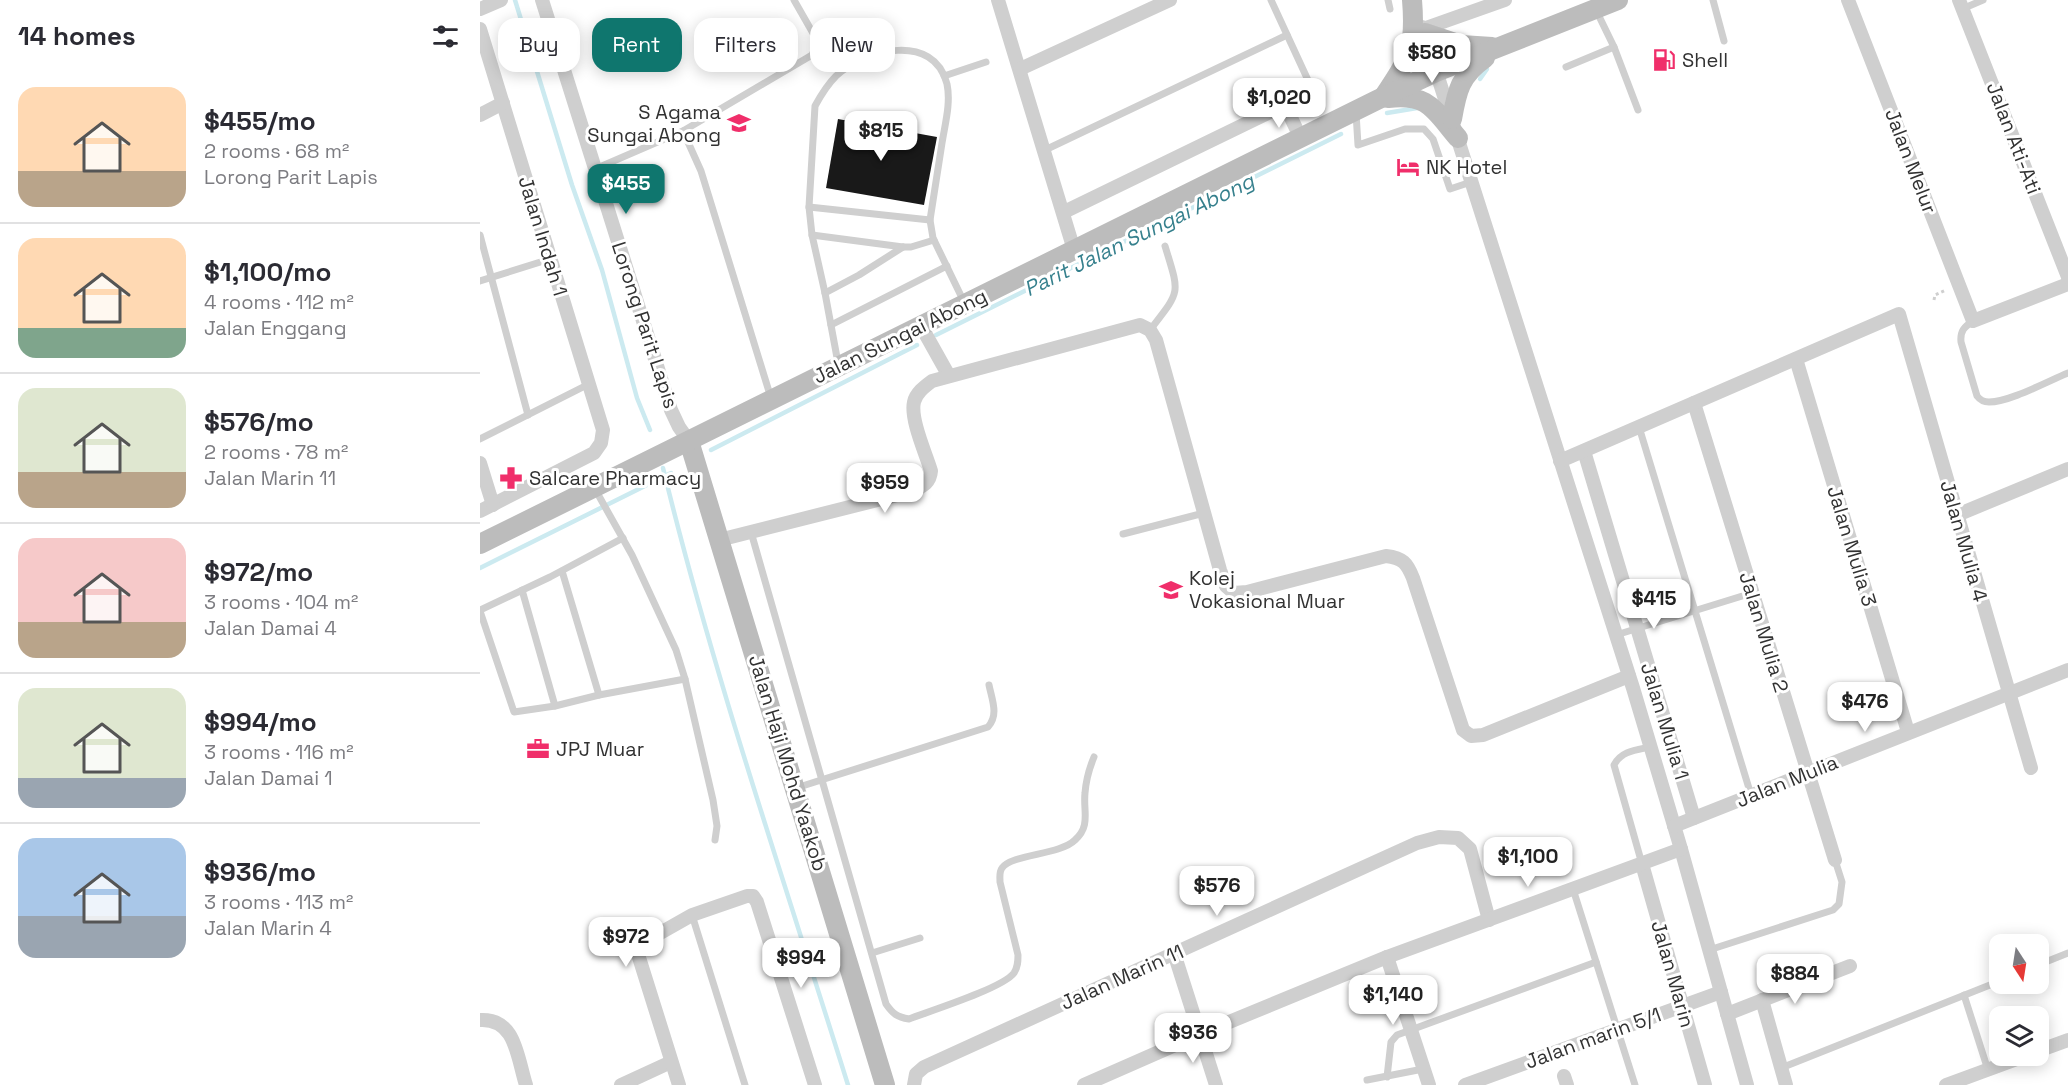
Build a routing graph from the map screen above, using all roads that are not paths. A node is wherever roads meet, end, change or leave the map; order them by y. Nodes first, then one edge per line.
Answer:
1 (542, 0) edge
2 (794, 0) edge
3 (998, 0) edge
4 (1170, 0) edge
5 (1271, 0) edge
6 (1388, 0) edge
7 (1412, 0) edge
8 (1505, 0) edge
9 (1618, 0) edge
10 (1713, 0) edge
11 (1848, 0) edge
12 (1983, 0) edge
13 (498, 1) edge
14 (1961, 4) edge
15 (480, 9) edge
16 (1390, 9) dead end
17 (1595, 9) junction
18 (480, 29) edge
19 (1424, 31) junction
20 (1287, 35) junction
21 (1724, 41) dead end
22 (1502, 46) junction
23 (1614, 47) junction
24 (986, 62) dead end
25 (1566, 67) dead end
26 (1020, 69) junction
27 (1436, 72) junction
28 (944, 76) junction
29 (1313, 91) joint
30 (1381, 98) junction
31 (503, 104) junction
32 (1285, 105) junction
33 (1638, 110) dead end
34 (1356, 111) junction
35 (480, 115) edge
36 (1452, 119) junction
37 (683, 131) junction
38 (1458, 138) junction
39 (1301, 139) junction
40 (1045, 150) junction
41 (595, 169) junction
42 (1471, 182) junction
43 (809, 207) junction
44 (1064, 212) junction
45 (930, 220) junction
46 (480, 235) edge
47 (812, 235) junction
48 (934, 240) junction
49 (1165, 246) dead end
50 (903, 247) junction
51 (1074, 250) junction
52 (550, 259) junction
53 (947, 266) junction
54 (2068, 277) edge
55 (493, 278) junction
56 (480, 281) edge
57 (2068, 284) edge
58 (825, 293) junction
59 (965, 304) junction
60 (1973, 321) junction
61 (831, 325) junction
62 (921, 326) junction
63 (1150, 330) junction
64 (1796, 359) junction
65 (838, 367) junction
66 (2068, 373) edge
67 (949, 376) junction
68 (589, 384) junction
69 (772, 400) junction
70 (1694, 403) junction
71 (528, 415) junction
72 (1638, 427) junction
73 (480, 439) edge
74 (689, 441) junction
75 (1584, 451) junction
76 (1560, 461) junction
77 (480, 463) edge
78 (2068, 469) edge
79 (597, 493) junction
80 (494, 505) junction
81 (480, 512) edge
82 (1204, 513) junction
83 (1957, 515) junction
84 (751, 532) junction
85 (1124, 534) dead end
86 (622, 538) junction
87 (719, 540) junction
88 (480, 544) edge
89 (562, 571) junction
90 (522, 590) junction
91 (1752, 593) junction
92 (480, 610) edge
93 (1695, 611) junction
94 (1637, 628) junction
95 (1616, 635) junction
96 (2068, 670) edge
97 (1629, 676) junction
98 (685, 679) junction
99 (989, 685) dead end
100 (2007, 693) junction
101 (598, 695) junction
102 (555, 706) junction
103 (1908, 732) junction
104 (1650, 747) junction
105 (1094, 757) dead end
106 (2031, 768) dead end
107 (1808, 772) junction
108 (823, 779) junction
109 (795, 788) junction
110 (1751, 795) junction
111 (1694, 818) junction
112 (1674, 826) junction
113 (715, 840) dead end
114 (1681, 849) junction
115 (1835, 860) joint
116 (1642, 864) junction
117 (1573, 889) junction
118 (692, 915) junction
119 (1489, 920) junction
120 (920, 938) dead end
121 (1709, 950) junction
122 (872, 953) junction
123 (1174, 953) junction
124 (2068, 953) edge
125 (1387, 957) junction
126 (2049, 961) edge
127 (1596, 962) junction
128 (1850, 966) dead end
129 (1989, 985) edge
130 (1721, 992) junction
131 (1965, 995) junction
132 (1762, 1000) junction
133 (1682, 1006) junction
134 (1727, 1014) junction
135 (480, 1020) edge
136 (1410, 1029) junction
137 (1618, 1029) junction
138 (1200, 1034) junction
139 (2068, 1040) edge
140 (2049, 1047) edge
141 (671, 1062) junction
142 (1999, 1066) edge
143 (1781, 1068) junction
144 (1424, 1069) junction
145 (1988, 1070) junction
146 (1387, 1077) junction
147 (1367, 1080) dead end
148 (1495, 1080) edge
149 (526, 1085) edge
150 (621, 1085) edge
151 (679, 1085) edge
152 (745, 1085) edge
153 (815, 1085) edge
154 (885, 1085) edge
155 (914, 1085) edge
156 (1084, 1085) edge
157 (1216, 1085) edge
158 (1428, 1085) edge
159 (1465, 1085) edge
160 (1635, 1085) edge
161 (1705, 1085) edge
162 (1747, 1085) edge
163 (1786, 1085) edge
164 (1946, 1085) edge

1 - 41 street, Lorong Parit Lapis
2 - 37 lane
3 - 26 street
4 - 26 street
5 - 20 lane
6 - 16 lane
7 - 19 street
7 - 30 street
8 - 19 street
9 - 17 street, Jalan Sungai Abong
10 - 21 lane
11 - 60 street, Jalan Melur
12 - 14 lane
13 - 15 street
14 - 54 street, Jalan Ati-Ati
17 - 22 street, Jalan Sungai Abong
17 - 23 lane
18 - 31 street, Jalan Indah 1
19 - 22 street
19 - 27 street
20 - 29 lane
20 - 40 lane
22 - 27 street, Jalan Sungai Abong
22 - 36 street
23 - 25 lane
23 - 33 lane
24 - 28 lane
26 - 40 street
27 - 30 street, Jalan Sungai Abong
27 - 36 street
28 - 43 lane
28 - 45 lane
29 - 32 street
30 - 34 street, Jalan Sungai Abong
30 - 38 street
31 - 35 street
31 - 52 street, Jalan Indah 1
32 - 39 street
32 - 44 street
34 - 39 street, Jalan Sungai Abong
34 - 42 lane
36 - 38 street
37 - 41 lane
37 - 69 lane
38 - 42 street
39 - 51 street, Jalan Sungai Abong
40 - 44 street
41 - 74 street, Lorong Parit Lapis
42 - 76 street
43 - 45 lane
43 - 47 lane
44 - 51 street
45 - 48 lane
46 - 55 lane
47 - 50 lane
47 - 58 lane
48 - 50 lane
48 - 53 lane
49 - 63 lane
50 - 58 lane
51 - 59 street, Jalan Sungai Abong
52 - 55 lane
52 - 68 street, Jalan Indah 1
53 - 59 lane
53 - 61 lane
55 - 56 lane
55 - 71 lane
57 - 60 street
58 - 61 lane
59 - 62 street, Jalan Sungai Abong
60 - 66 lane
61 - 65 lane
62 - 65 street, Jalan Sungai Abong
62 - 67 street
63 - 67 street
63 - 82 street
64 - 70 street
64 - 83 street, Jalan Mulia 4
64 - 103 street, Jalan Mulia 3
65 - 69 street, Jalan Sungai Abong
67 - 84 street
68 - 71 lane
68 - 80 street, Jalan Indah 1
69 - 74 street, Jalan Sungai Abong
70 - 72 street
70 - 91 street, Jalan Mulia 2
71 - 73 lane
72 - 75 street
72 - 93 lane
74 - 79 street, Jalan Sungai Abong
74 - 87 street, Jalan Haji Mohd Yaakob
75 - 76 street
75 - 94 street, Jalan Mulia 1
76 - 95 street
77 - 80 street
78 - 83 street
79 - 86 lane
79 - 88 street, Jalan Sungai Abong
80 - 81 street
82 - 85 lane
82 - 97 street
83 - 100 street, Jalan Mulia 4
84 - 87 street
84 - 108 lane
86 - 89 lane
86 - 98 lane
87 - 109 street, Jalan Haji Mohd Yaakob
89 - 90 lane
89 - 101 lane
90 - 92 lane
90 - 102 lane
91 - 93 lane
91 - 107 street, Jalan Mulia 2
92 - 102 lane
93 - 94 lane
93 - 110 lane
94 - 95 lane
94 - 111 street, Jalan Mulia 1
95 - 97 street
96 - 100 street, Jalan Mulia
97 - 104 street
98 - 101 lane
98 - 113 lane
99 - 108 lane
100 - 103 street, Jalan Mulia
100 - 106 street, Jalan Mulia 4
101 - 102 lane
103 - 107 street, Jalan Mulia
104 - 112 street
104 - 116 lane
105 - 122 lane
107 - 110 street, Jalan Mulia
107 - 115 street, Jalan Mulia 2
108 - 109 lane
108 - 122 lane
109 - 154 street, Jalan Haji Mohd Yaakob
110 - 111 street, Jalan Mulia
111 - 112 street, Jalan Mulia
112 - 114 street
114 - 116 street
114 - 121 street
115 - 121 lane
116 - 117 street
116 - 133 street, Jalan Marin
117 - 119 street
117 - 127 lane
118 - 141 street
118 - 152 lane
118 - 153 street
119 - 123 street, Jalan Marin 11
119 - 125 street
120 - 122 lane
121 - 130 street
123 - 138 street
123 - 155 street, Jalan Marin 11
124 - 126 lane
125 - 136 street
125 - 138 street
127 - 136 lane
127 - 137 lane
128 - 132 street
129 - 131 lane
130 - 133 street, Jalan marin 5/1
130 - 134 street
131 - 143 lane
131 - 145 lane
132 - 134 street
132 - 143 street
133 - 137 street, Jalan marin 5/1
133 - 161 street, Jalan Marin
134 - 162 street
135 - 149 street
136 - 144 street
136 - 146 lane
137 - 148 street, Jalan marin 5/1
137 - 160 lane
138 - 156 street
138 - 157 street
139 - 140 street
141 - 150 street
141 - 151 street
142 - 145 street
143 - 163 street
144 - 146 lane
144 - 158 street
145 - 164 street
146 - 147 lane
148 - 159 street, Jalan marin 5/1

